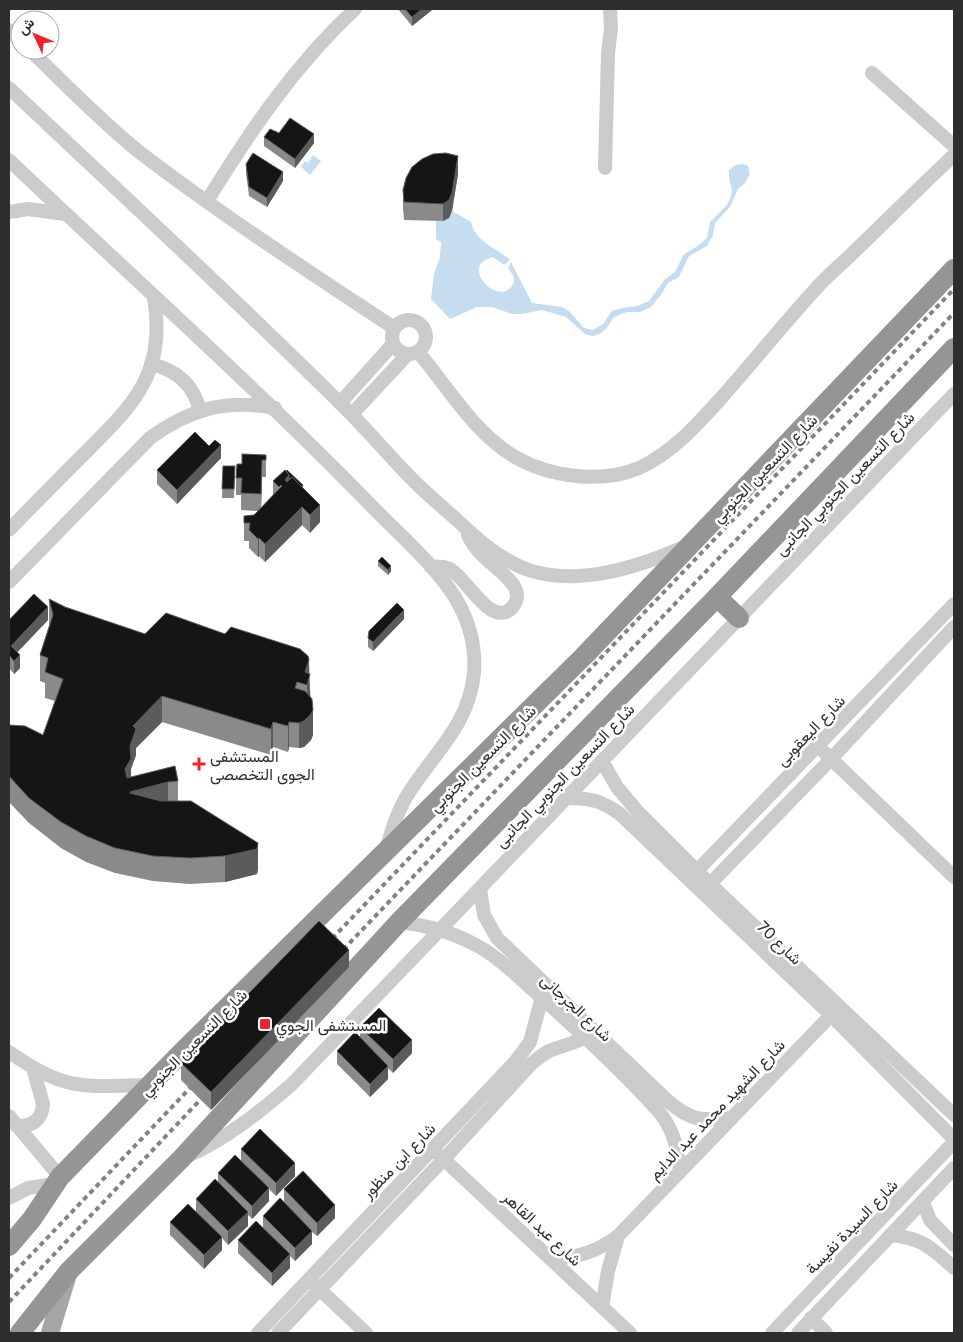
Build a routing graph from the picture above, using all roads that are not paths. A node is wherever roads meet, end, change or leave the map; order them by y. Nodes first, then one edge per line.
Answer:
1 (355, 9) edge
2 (610, 9) edge
3 (41, 60) edge
4 (872, 73) dead end
5 (9, 88) edge
6 (954, 146) edge
7 (954, 155) edge
8 (9, 160) edge
9 (605, 168) dead end
10 (207, 201) junction
11 (9, 212) edge
12 (65, 214) junction
13 (954, 269) edge
14 (154, 297) junction
15 (394, 328) junction
16 (392, 344) junction
17 (954, 348) edge
18 (413, 353) junction
19 (151, 364) junction
20 (954, 394) edge
21 (340, 403) junction
22 (275, 408) junction
23 (200, 410) junction
24 (352, 414) junction
25 (465, 528) junction
26 (9, 530) edge
27 (691, 543) junction
28 (431, 567) junction
29 (9, 582) edge
30 (717, 597) junction
31 (954, 604) edge
32 (739, 618) junction
33 (954, 627) edge
34 (818, 746) junction
35 (831, 759) junction
36 (602, 761) junction
37 (566, 798) junction
38 (385, 852) junction
39 (694, 875) junction
40 (954, 877) edge
41 (706, 887) junction
42 (480, 889) junction
43 (400, 922) junction
44 (440, 930) junction
45 (542, 997) junction
46 (836, 1011) junction
47 (589, 1034) junction
48 (9, 1052) edge
49 (33, 1068) junction
50 (149, 1086) junction
51 (954, 1116) edge
52 (732, 1118) junction
53 (12, 1121) edge
54 (954, 1141) edge
55 (433, 1149) junction
56 (181, 1159) junction
57 (444, 1159) junction
58 (954, 1168) edge
59 (680, 1172) junction
60 (58, 1181) junction
61 (9, 1198) edge
62 (924, 1202) junction
63 (892, 1235) junction
64 (618, 1236) junction
65 (954, 1245) edge
66 (9, 1246) edge
67 (550, 1258) junction
68 (954, 1268) edge
69 (69, 1272) junction
70 (308, 1279) junction
71 (320, 1289) junction
72 (602, 1306) junction
73 (811, 1318) junction
74 (20, 1333) edge
75 (50, 1333) edge
76 (258, 1333) edge
77 (278, 1333) edge
78 (366, 1333) edge
79 (630, 1333) edge
80 (772, 1333) edge
81 (798, 1333) edge
82 (826, 1333) edge

1 - 10 street
2 - 9 street
3 - 10 street
4 - 6 street
5 - 21 street
7 - 18 street
8 - 12 street
10 - 15 street
11 - 12 street
12 - 14 street
13 - 27 highway, شارع التسعين الجنوبي
14 - 19 street
14 - 22 street
15 - 16 street
15 - 18 street
16 - 18 street
16 - 21 street
17 - 30 highway
18 - 24 street
19 - 23 street
19 - 26 street
20 - 32 street, شارع التسعين الجنوبي الجانبى
21 - 24 street
22 - 23 street
22 - 28 street
23 - 29 street
24 - 25 street
25 - 27 street
25 - 28 street
27 - 38 highway, شارع التسعين الجنوبي
28 - 38 street
30 - 32 highway
30 - 43 highway
31 - 34 street, شارع اليعقوبى
32 - 36 street, شارع التسعين الجنوبي الجانبى
33 - 35 street
34 - 35 street
34 - 39 street, شارع اليعقوبى
35 - 40 street
35 - 41 street
36 - 37 street, شارع التسعين الجنوبي الجانبى
36 - 39 street, شارع 70
37 - 39 street, شارع 70
37 - 42 street, شارع التسعين الجنوبي الجانبى
38 - 50 highway, شارع التسعين الجنوبي
39 - 41 street, شارع 70
41 - 46 street, شارع 70
42 - 44 street, شارع التسعين الجنوبي الجانبى
42 - 47 street, شارع الجرجانى
43 - 44 street, شارع الجرجانى
43 - 56 highway
44 - 45 street, شارع الجرجانى
44 - 56 street, شارع التسعين الجنوبي الجانبى
45 - 47 street, شارع الجرجانى
45 - 55 street, شارع ابن منظور
46 - 51 street, شارع 70
46 - 52 street, شارع الشهيد محمد عبد الدايم
46 - 54 street, شارع 70
47 - 52 street, شارع الجرجانى
47 - 57 street, شارع ابن منظور
47 - 59 street, شارع الجرجانى
48 - 49 street
49 - 50 street
49 - 53 street
50 - 60 highway, شارع التسعين الجنوبي
52 - 59 street, شارع الشهيد محمد عبد الدايم
53 - 60 street
54 - 80 street, شارع السيدة نفيسة
55 - 57 street, شارع عبد القاهر
55 - 70 street, شارع ابن منظور
56 - 69 highway
57 - 67 street, شارع عبد القاهر
57 - 71 street, شارع ابن منظور
58 - 62 street
59 - 64 street, شارع الشهيد محمد عبد الدايم
60 - 61 street
60 - 66 highway, شارع التسعين الجنوبي
62 - 63 street
62 - 65 street
63 - 68 street
63 - 73 street
64 - 67 street, شارع الشهيد محمد عبد الدايم
64 - 72 street, شارع الشهيد محمد عبد الدايم
67 - 72 street, شارع عبد القاهر
69 - 74 highway
69 - 75 main road
70 - 71 street
70 - 76 street, شارع ابن منظور
71 - 77 street, شارع ابن منظور
71 - 78 street
72 - 79 street, شارع عبد القاهر
73 - 81 street
73 - 82 street

